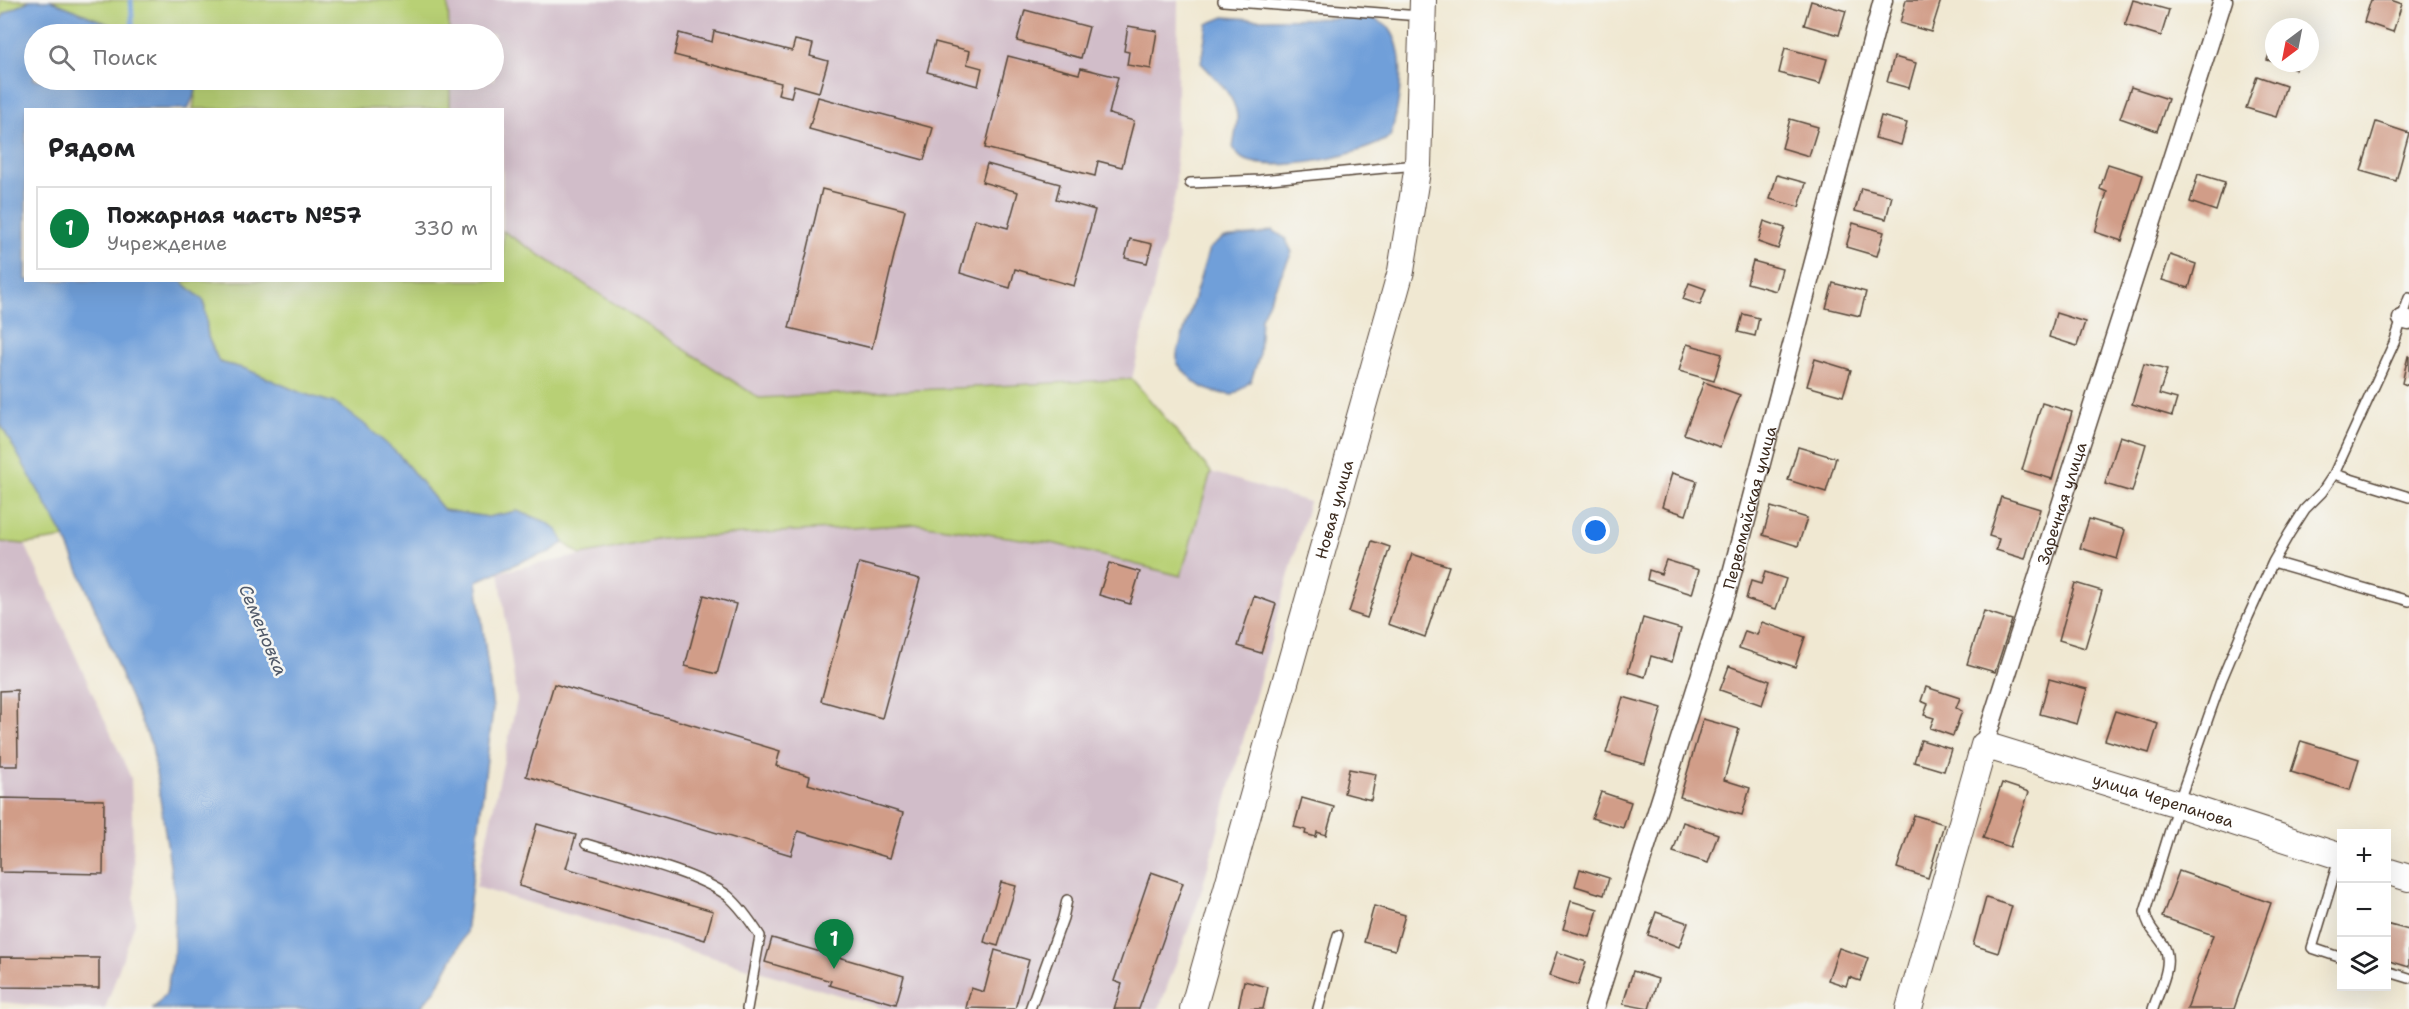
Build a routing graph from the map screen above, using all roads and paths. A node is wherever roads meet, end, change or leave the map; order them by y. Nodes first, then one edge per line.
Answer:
1 (1883, 0) edge
2 (2223, 0) edge
3 (1223, 1) edge
4 (1422, 8) edge
5 (1418, 165) junction
6 (1190, 183) dead end
7 (2409, 298) edge
8 (2406, 320) edge
9 (2334, 474) junction
10 (2409, 497) edge
11 (2273, 562) junction
12 (2409, 601) edge
13 (1984, 745) junction
14 (2178, 804) junction
15 (586, 844) dead end
16 (2337, 855) edge
17 (2337, 869) edge
18 (2391, 873) edge
19 (2409, 878) edge
20 (1067, 900) dead end
21 (1338, 935) dead end
22 (2337, 956) edge
23 (2391, 973) edge
24 (2409, 978) edge
25 (747, 1009) edge
26 (1030, 1009) edge
27 (1193, 1009) edge
28 (1317, 1009) edge
29 (1594, 1009) edge
30 (1909, 1009) edge
31 (2153, 1009) edge

1 - 29 street, Первомайская улица
2 - 13 street, Заречная улица
3 - 4 lane
4 - 5 street, Новая улица
5 - 6 lane
5 - 27 street, Новая улица
7 - 8 lane
8 - 9 lane
9 - 10 lane
9 - 11 lane
11 - 12 lane
11 - 14 lane
13 - 14 street, улица Черепанова
13 - 30 street, Заречная улица
14 - 16 street, улица Черепанова
14 - 31 lane
15 - 25 lane
17 - 22 lane
18 - 19 street
20 - 26 lane
21 - 28 lane
23 - 24 lane

